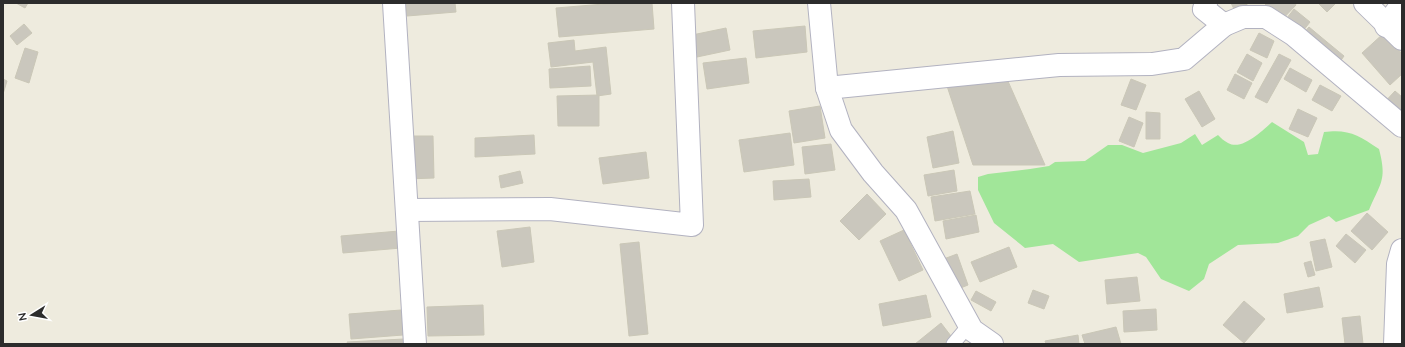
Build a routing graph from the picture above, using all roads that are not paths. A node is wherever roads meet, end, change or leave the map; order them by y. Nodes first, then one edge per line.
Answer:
1 (394, 3) edge
2 (683, 3) edge
3 (819, 3) edge
4 (1365, 3) edge
5 (1402, 4) edge
6 (1202, 5) edge
7 (1224, 25) junction
8 (1394, 32) edge
9 (827, 88) junction
10 (1402, 126) edge
11 (407, 210) junction
12 (1402, 250) edge
13 (969, 325) junction
14 (415, 344) edge
15 (953, 344) edge
16 (992, 344) edge
17 (1395, 344) edge

1 - 11 street
2 - 11 street
3 - 9 street
4 - 8 street
5 - 8 street
6 - 7 street
7 - 9 street
7 - 10 street
9 - 13 street
11 - 14 street
12 - 17 street
13 - 15 lane
13 - 16 street

